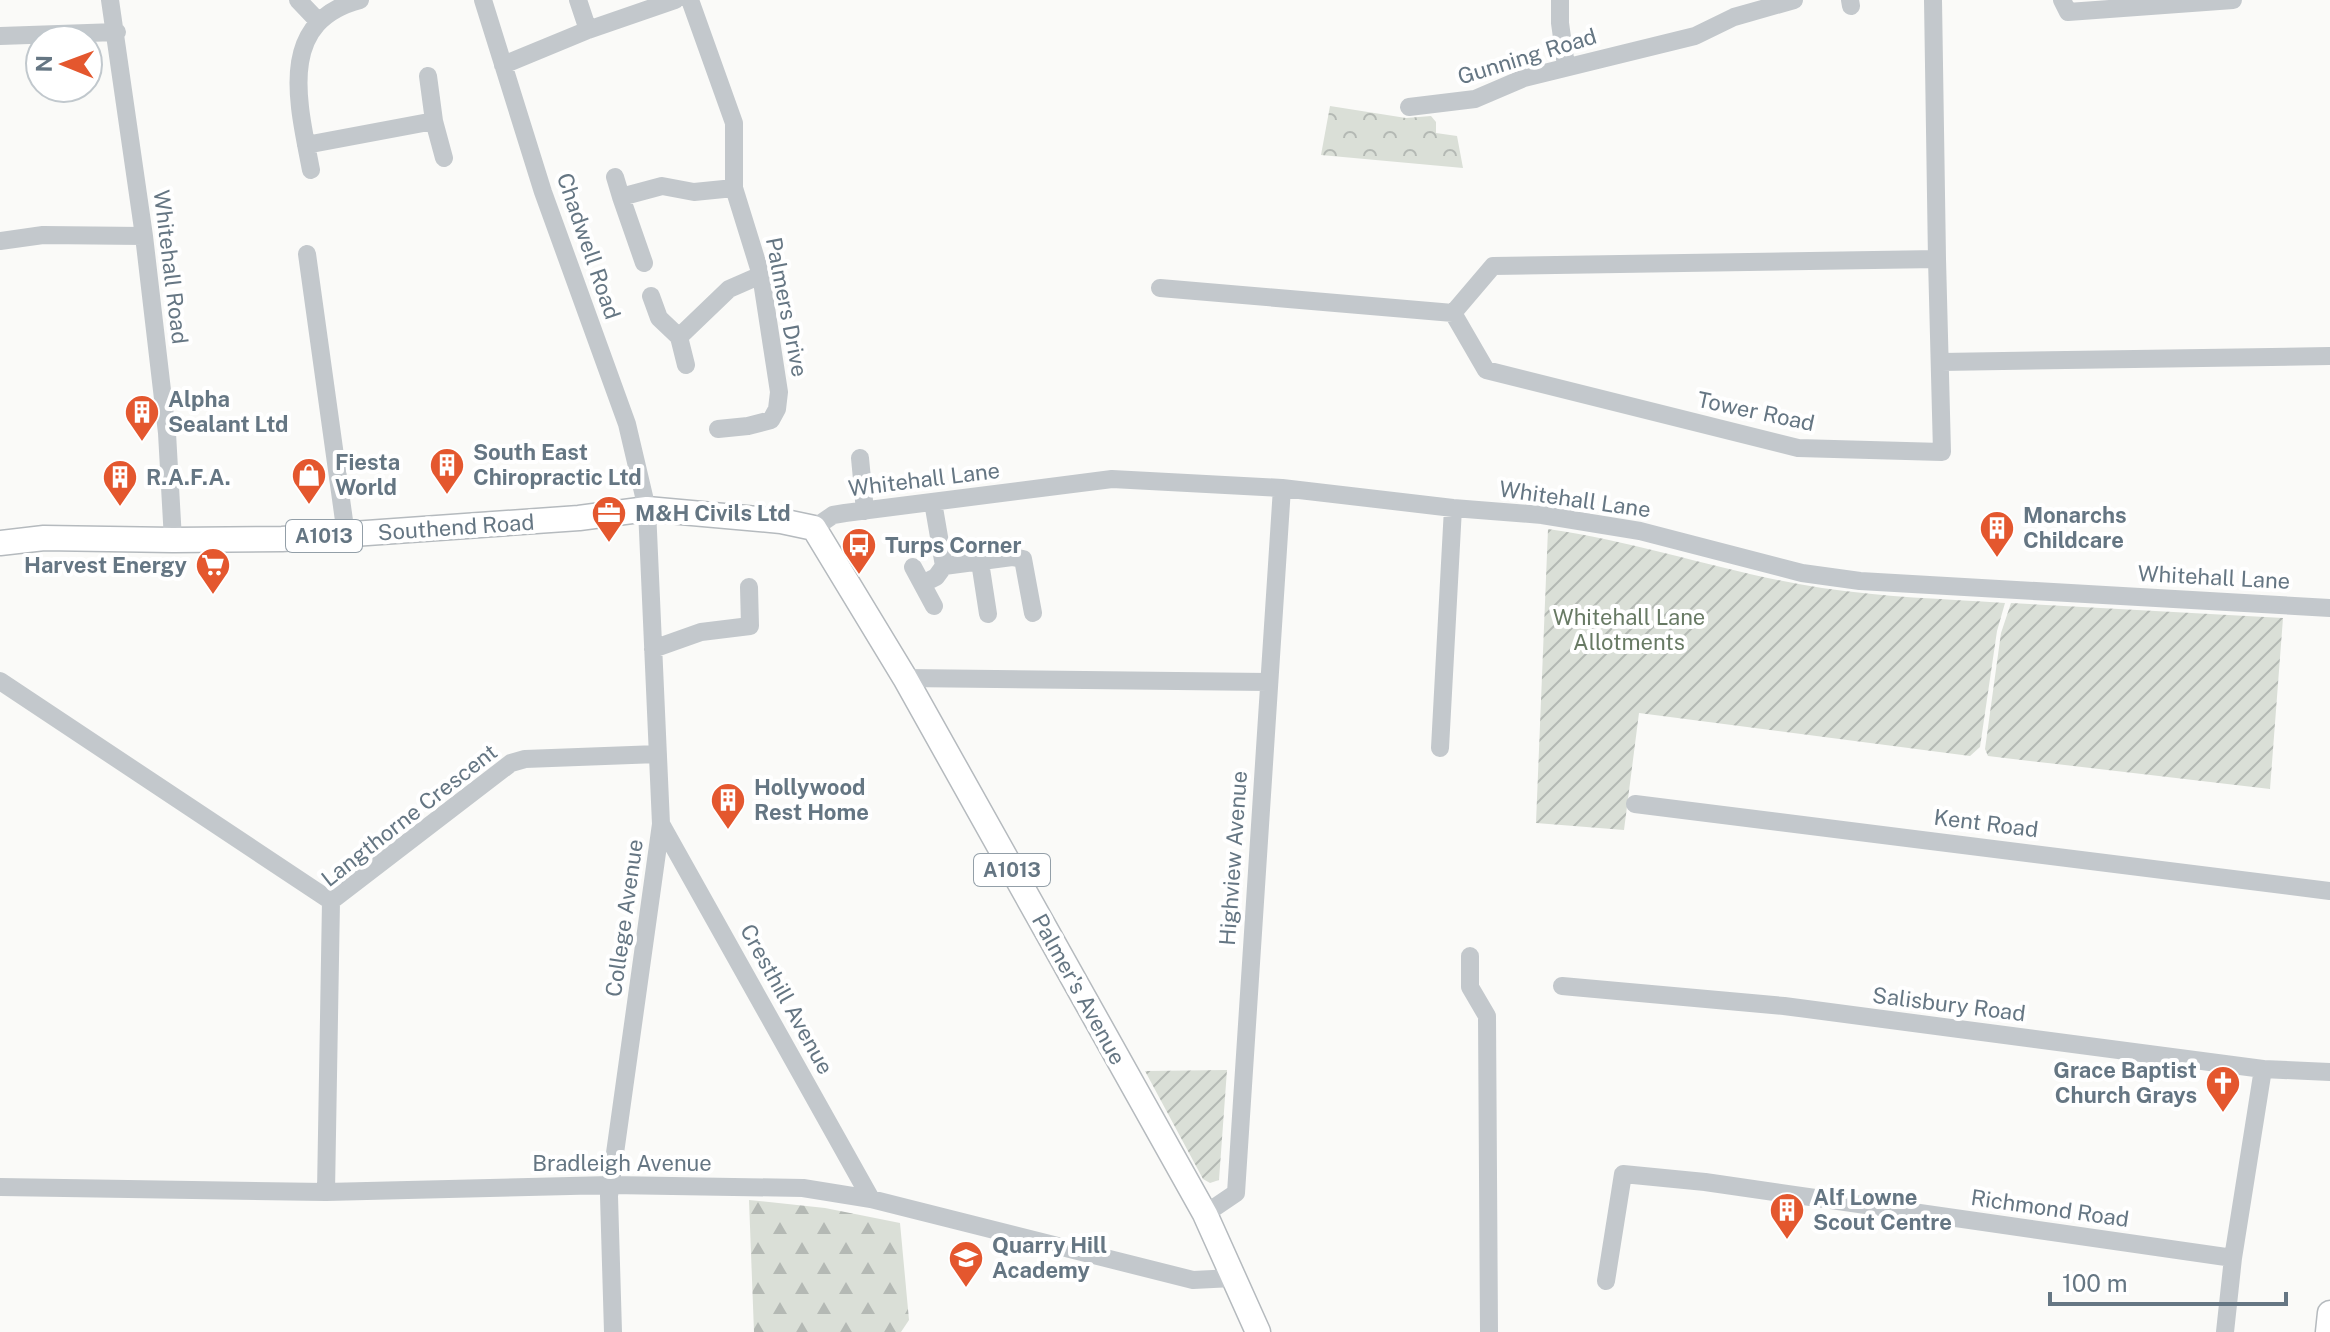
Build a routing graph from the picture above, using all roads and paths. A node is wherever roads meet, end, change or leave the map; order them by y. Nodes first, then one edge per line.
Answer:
1 (110, 0) edge
2 (298, 0) edge
3 (360, 0) edge
4 (483, 0) edge
5 (578, 0) edge
6 (675, 0) edge
7 (690, 0) edge
8 (1560, 0) edge
9 (1794, 0) edge
10 (1933, 0) edge
11 (2062, 0) edge
12 (2233, 0) edge
13 (1751, 6) edge
14 (318, 21) junction
15 (588, 30) junction
16 (117, 32) junction
17 (0, 36) edge
18 (503, 65) junction
19 (1566, 66) junction
20 (428, 76) dead end
21 (1409, 107) dead end
22 (434, 121) junction
23 (306, 145) junction
24 (444, 158) dead end
25 (311, 170) dead end
26 (615, 177) dead end
27 (734, 188) junction
28 (621, 197) junction
29 (144, 236) junction
30 (0, 241) edge
31 (307, 254) dead end
32 (1937, 259) junction
33 (644, 263) dead end
34 (761, 275) junction
35 (1160, 288) dead end
36 (651, 296) dead end
37 (1453, 313) junction
38 (679, 337) junction
39 (2330, 356) edge
40 (1941, 362) junction
41 (686, 365) dead end
42 (718, 429) dead end
43 (860, 458) dead end
44 (1282, 488) junction
45 (933, 502) junction
46 (1453, 508) junction
47 (647, 509) junction
48 (865, 511) junction
49 (814, 528) junction
50 (346, 535) junction
51 (173, 540) junction
52 (0, 543) edge
53 (980, 562) junction
54 (944, 566) junction
55 (749, 587) dead end
56 (934, 606) dead end
57 (2330, 608) edge
58 (1033, 613) dead end
59 (988, 614) dead end
60 (653, 649) junction
61 (905, 678) junction
62 (0, 681) edge
63 (1268, 682) junction
64 (1440, 748) dead end
65 (658, 754) junction
66 (1635, 804) dead end
67 (661, 824) junction
68 (2330, 891) edge
69 (331, 901) junction
70 (1470, 956) dead end
71 (1562, 986) dead end
72 (2263, 1069) junction
73 (2330, 1072) edge
74 (611, 1185) junction
75 (0, 1187) edge
76 (326, 1192) junction
77 (871, 1199) junction
78 (1205, 1214) junction
79 (2233, 1258) junction
80 (1233, 1278) junction
81 (1606, 1281) dead end
82 (2330, 1313) edge
83 (613, 1332) edge
84 (1258, 1332) edge
85 (1489, 1332) edge
86 (2225, 1332) edge
87 (2328, 1332) edge

1 - 16 street, Whitehall Road
2 - 14 street
3 - 14 street
4 - 18 street, Chadwell Road
5 - 15 street
6 - 15 street
7 - 27 street, Palmers Drive
8 - 19 street
9 - 13 street, Gunning Road
10 - 32 street, Tower Road
11 - 12 street
13 - 19 street, Gunning Road
14 - 23 street
15 - 18 street
16 - 17 street
16 - 29 street, Whitehall Road
18 - 47 street, Chadwell Road
19 - 21 street, Gunning Road
20 - 22 street
22 - 23 street
22 - 24 street
23 - 25 street
26 - 28 street
27 - 28 street
27 - 34 street, Palmers Drive
28 - 33 street
29 - 30 street
29 - 51 street, Whitehall Road
31 - 50 street
32 - 37 street
32 - 40 street, Tower Road
34 - 38 street
34 - 42 street, Palmers Drive
35 - 37 street
36 - 38 street
37 - 40 street, Tower Road
38 - 41 street
39 - 40 street
43 - 48 street
44 - 45 street, Whitehall Lane
44 - 46 street, Whitehall Lane
44 - 63 street, Highview Avenue
45 - 48 street, Whitehall Lane
45 - 54 street
46 - 57 street, Whitehall Lane
46 - 64 street
47 - 49 main road, Southend Road / A1013
47 - 50 main road, Southend Road / A1013
47 - 60 street, College Avenue
48 - 49 street, Whitehall Lane
49 - 61 main road, Palmer's Avenue / A1013
50 - 51 main road, Southend Road / A1013
51 - 52 main road, Southend Road / A1013
53 - 54 street
53 - 58 street
53 - 59 street
54 - 56 street
55 - 60 street
60 - 65 street, College Avenue
61 - 63 street
61 - 78 main road, Palmer's Avenue / A1013
62 - 69 street
63 - 78 street, Highview Avenue
65 - 67 street, College Avenue
65 - 69 street, Langthorne Crescent
66 - 68 street, Kent Road
67 - 74 street, College Avenue
67 - 77 street, Cresthill Avenue
69 - 76 street, Langthorne Crescent
70 - 85 street
71 - 72 street, Salisbury Road
72 - 73 street, Salisbury Road
72 - 79 street
74 - 76 street, Bradleigh Avenue
74 - 77 street, Bradleigh Avenue
74 - 83 street, College Avenue
75 - 76 street, Bradleigh Avenue
77 - 80 street, Bradleigh Avenue
78 - 80 main road, Palmer's Avenue / A1013
79 - 81 street, Richmond Road
79 - 86 street
80 - 84 main road, Palmer's Avenue / A1013
82 - 87 main road

